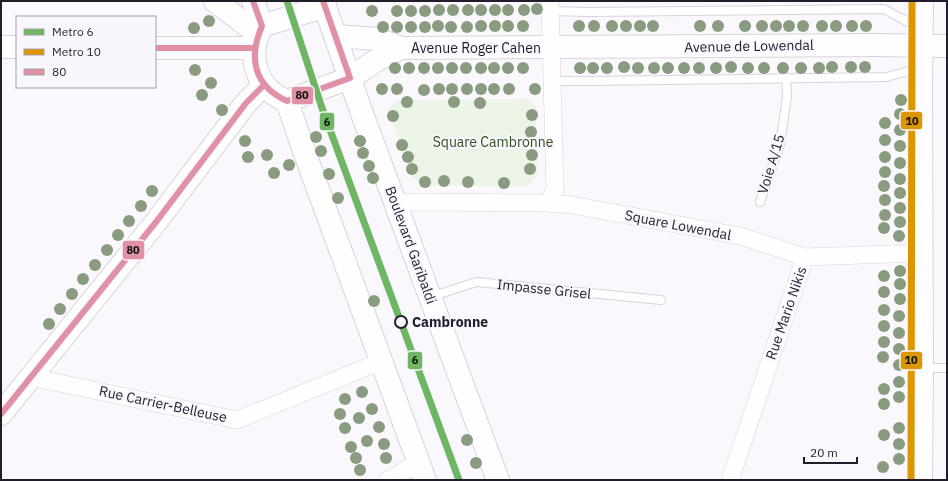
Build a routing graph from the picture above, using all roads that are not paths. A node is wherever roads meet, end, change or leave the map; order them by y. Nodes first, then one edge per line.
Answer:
1 (215, 1) edge
2 (254, 1) edge
3 (922, 1) edge
4 (325, 3) edge
5 (550, 6) edge
6 (258, 36) junction
7 (335, 36) junction
8 (922, 37) junction
9 (947, 46) edge
10 (1, 47) edge
11 (16, 47) edge
12 (156, 48) edge
13 (401, 48) junction
14 (551, 48) junction
15 (921, 68) junction
16 (350, 78) junction
17 (786, 78) junction
18 (552, 81) junction
19 (264, 85) junction
20 (287, 101) junction
21 (760, 202) dead end
22 (395, 203) junction
23 (548, 203) junction
24 (921, 253) junction
25 (805, 257) junction
26 (430, 297) junction
27 (661, 300) dead end
28 (382, 361) junction
29 (922, 368) junction
30 (947, 368) edge
31 (30, 377) junction
32 (1, 414) edge
33 (422, 471) edge
34 (388, 480) edge
35 (498, 480) edge
36 (730, 480) edge
37 (921, 480) edge

1 - 6 main road
2 - 6 main road
3 - 8 main road
4 - 6 main road
4 - 7 main road, Boulevard Garibaldi
5 - 8 lane, Avenue de Lowendal
5 - 14 street
6 - 12 main road
6 - 19 main road
7 - 13 main road, Avenue Roger Cahen
7 - 16 main road, Boulevard Garibaldi
8 - 9 main road, Avenue de Lowendal
8 - 14 main road, Avenue de Lowendal
8 - 15 main road
10 - 11 main road
13 - 14 main road, Avenue Roger Cahen
13 - 16 main road, Avenue Roger Cahen
14 - 18 street
15 - 17 lane
15 - 24 main road
16 - 20 main road, Avenue Roger Cahen
16 - 22 main road, Boulevard Garibaldi
17 - 18 lane
17 - 21 lane, Voie A/15
18 - 23 street
19 - 20 main road
19 - 31 main road
20 - 28 main road
22 - 23 street, Square Lowendal
22 - 26 main road, Boulevard Garibaldi
23 - 25 street, Square Lowendal
24 - 25 street, Rue Mario Nikis
24 - 29 main road
25 - 36 street, Rue Mario Nikis
26 - 27 lane, Impasse Grisel
26 - 35 main road, Boulevard Garibaldi
28 - 31 street, Rue Carrier-Belleuse
28 - 33 main road
29 - 30 lane
29 - 37 main road
31 - 32 main road
33 - 34 street

